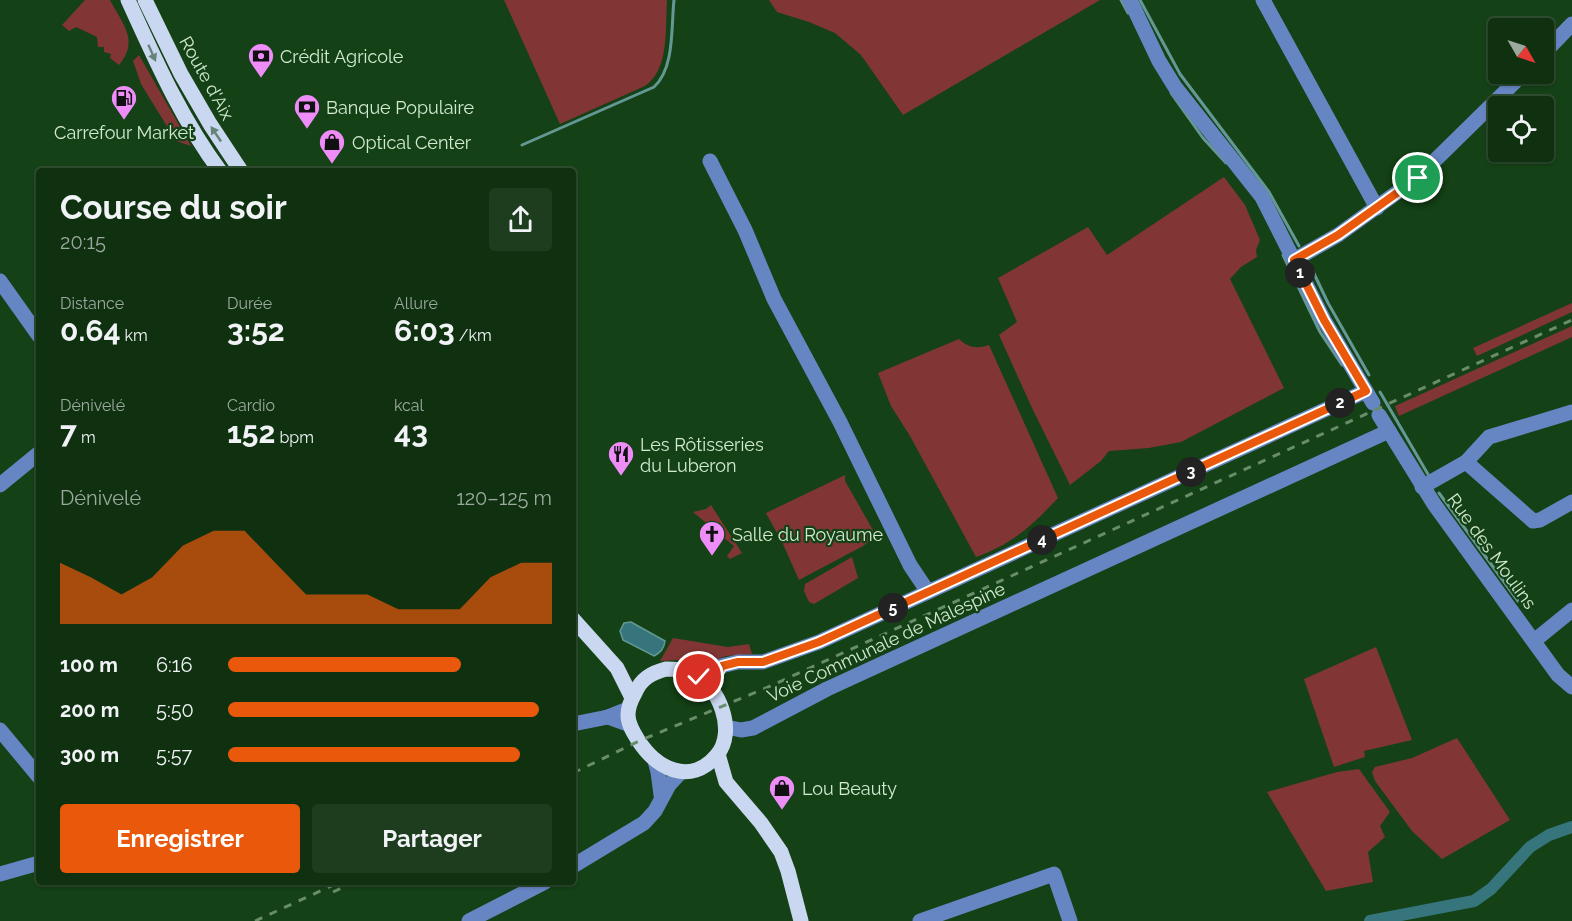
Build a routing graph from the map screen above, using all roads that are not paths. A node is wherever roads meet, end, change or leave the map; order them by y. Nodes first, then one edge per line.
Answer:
1 (128, 0) edge
2 (145, 0) edge
3 (1130, 0) edge
4 (1263, 0) edge
5 (1572, 24) edge
6 (1554, 43) edge
7 (1512, 84) edge
8 (710, 161) dead end
9 (218, 168) edge
10 (239, 168) edge
11 (1377, 208) junction
12 (1294, 260) junction
13 (0, 281) edge
14 (36, 332) edge
15 (1373, 403) junction
16 (1572, 412) edge
17 (1389, 431) junction
18 (36, 455) edge
19 (1466, 462) junction
20 (0, 485) edge
21 (1422, 487) junction
22 (1572, 502) edge
23 (928, 592) junction
24 (1572, 610) edge
25 (576, 622) edge
26 (1534, 641) junction
27 (722, 666) junction
28 (617, 668) junction
29 (691, 673) junction
30 (652, 674) junction
31 (711, 687) junction
32 (1572, 687) edge
33 (630, 703) junction
34 (608, 717) junction
35 (576, 723) edge
36 (630, 725) junction
37 (726, 728) junction
38 (0, 730) edge
39 (0, 744) edge
40 (718, 754) junction
41 (654, 761) junction
42 (686, 771) junction
43 (36, 773) edge
44 (726, 782) junction
45 (36, 786) edge
46 (661, 795) junction
47 (576, 864) edge
48 (36, 865) edge
49 (0, 874) edge
50 (539, 885) edge
51 (469, 921) edge
52 (801, 921) edge
53 (920, 921) edge
54 (1070, 921) edge

1 -> 9 main road, Route d'Aix
10 -> 2 main road, Route d'Aix
3 - 12 street, Rue des Moulins
4 - 11 street
5 - 6 street
7 - 11 street
8 - 23 street
11 - 12 street
12 - 15 street, Rue des Moulins
13 - 14 street
15 - 17 street, Rue des Moulins
15 - 23 street
16 - 19 street
17 - 21 street, Rue des Moulins
17 - 37 street, Voie Communale de Malespine
18 - 20 street
19 - 21 street
19 - 22 street
21 - 26 street, Rue des Moulins
23 - 27 street
24 - 26 street
25 - 28 main road
26 - 32 street, Rue des Moulins
27 - 29 street
27 - 31 street
28 - 30 main road
28 - 33 main road
29 - 30 main road
29 - 31 main road
30 - 33 main road
31 - 37 main road
33 - 34 street
33 - 36 main road
34 - 35 street
34 - 36 street
36 - 41 main road
37 - 40 main road
38 - 43 street
39 - 45 street
40 - 42 main road
40 - 44 main road
41 - 42 main road
41 - 46 street
42 - 44 main road
42 - 46 street
44 - 52 main road
46 - 47 street
48 - 49 street
50 - 51 street
53 - 54 street

